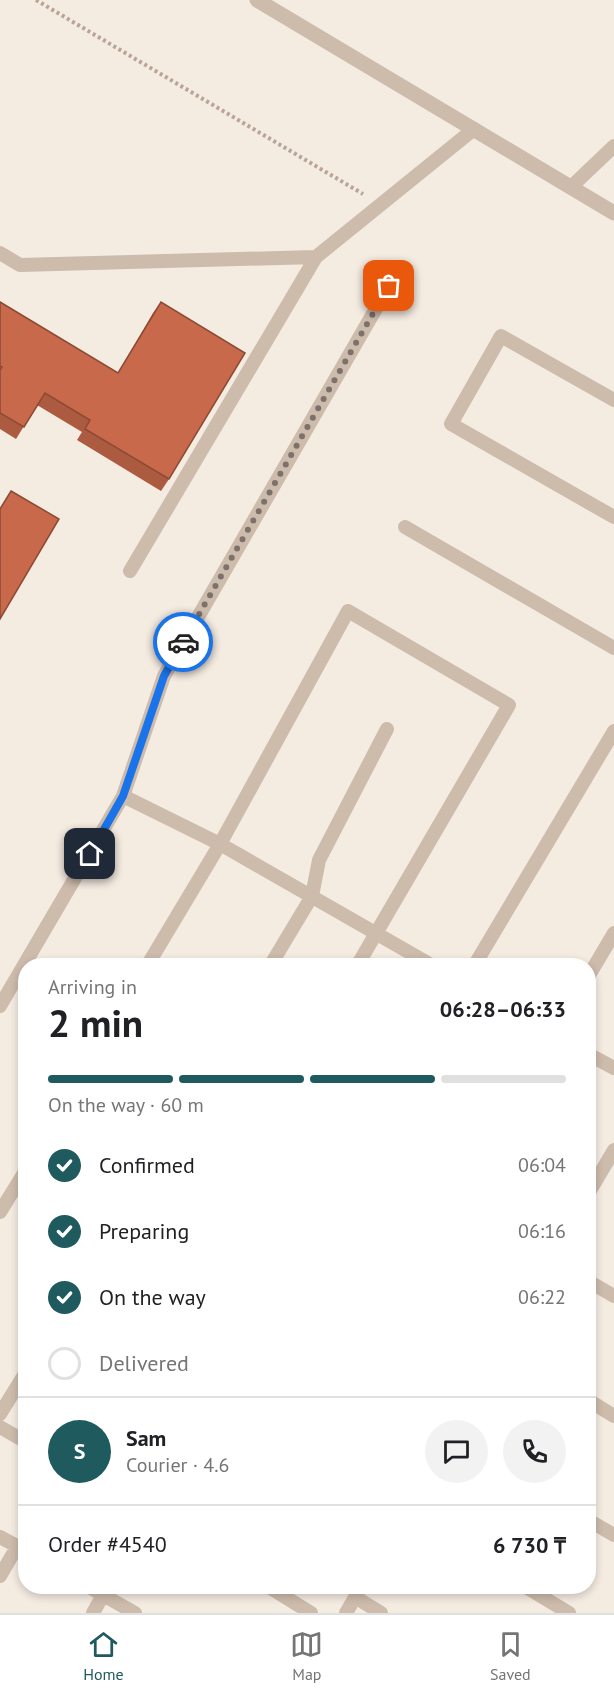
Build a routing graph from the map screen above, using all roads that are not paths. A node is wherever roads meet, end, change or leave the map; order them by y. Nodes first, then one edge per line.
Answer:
1 (257, 0) edge
2 (474, 129) junction
3 (614, 146) edge
4 (571, 187) junction
5 (614, 213) edge
6 (0, 253) edge
7 (316, 257) junction
8 (389, 286) dead end
9 (614, 400) edge
10 (614, 517) edge
11 (405, 527) dead end
12 (130, 571) dead end
13 (614, 648) edge
14 (387, 729) dead end
15 (614, 731) edge
16 (123, 796) junction
17 (220, 844) junction
18 (312, 896) junction
19 (377, 933) junction
20 (614, 933) edge
21 (28, 958) edge
22 (152, 958) edge
23 (275, 958) edge
24 (362, 958) edge
25 (420, 958) edge
26 (479, 958) edge
27 (596, 963) edge
28 (18, 975) edge
29 (0, 1006) edge
30 (596, 1058) edge
31 (614, 1068) edge
32 (614, 1150) edge
33 (608, 1172) edge
34 (18, 1183) edge
35 (596, 1185) edge
36 (0, 1212) edge
37 (596, 1286) edge
38 (614, 1296) edge
39 (18, 1385) edge
40 (596, 1405) edge
41 (0, 1414) edge
42 (614, 1416) edge
43 (0, 1426) edge
44 (18, 1437) edge
45 (596, 1525) edge
46 (614, 1535) edge
47 (0, 1537) edge
48 (18, 1547) edge
49 (18, 1553) edge
50 (0, 1576) edge
51 (280, 1594) edge
52 (357, 1594) edge
53 (360, 1594) edge
54 (538, 1594) edge
55 (103, 1595) joint
56 (93, 1613) edge
57 (135, 1613) edge
58 (311, 1613) edge
59 (346, 1613) edge
60 (381, 1613) edge
61 (569, 1613) edge

1 - 2 street
2 - 4 street
2 - 7 lane
3 - 4 lane
4 - 5 street
6 - 7 lane
7 - 12 lane
8 - 16 lane
9 - 10 lane
11 - 13 lane
14 - 18 lane
15 - 26 lane
16 - 17 lane
16 - 21 lane
17 - 18 lane
17 - 19 lane
17 - 22 lane
18 - 19 lane
18 - 23 lane
19 - 24 lane
19 - 25 lane
20 - 27 lane
28 - 29 lane
30 - 31 lane
32 - 33 lane
33 - 35 lane
34 - 36 lane
37 - 38 lane
39 - 41 lane
40 - 42 lane
43 - 44 lane
45 - 46 lane
47 - 48 lane
49 - 50 lane
51 - 58 lane
52 - 59 lane
53 - 60 lane
54 - 61 lane
55 - 56 lane
55 - 57 lane

